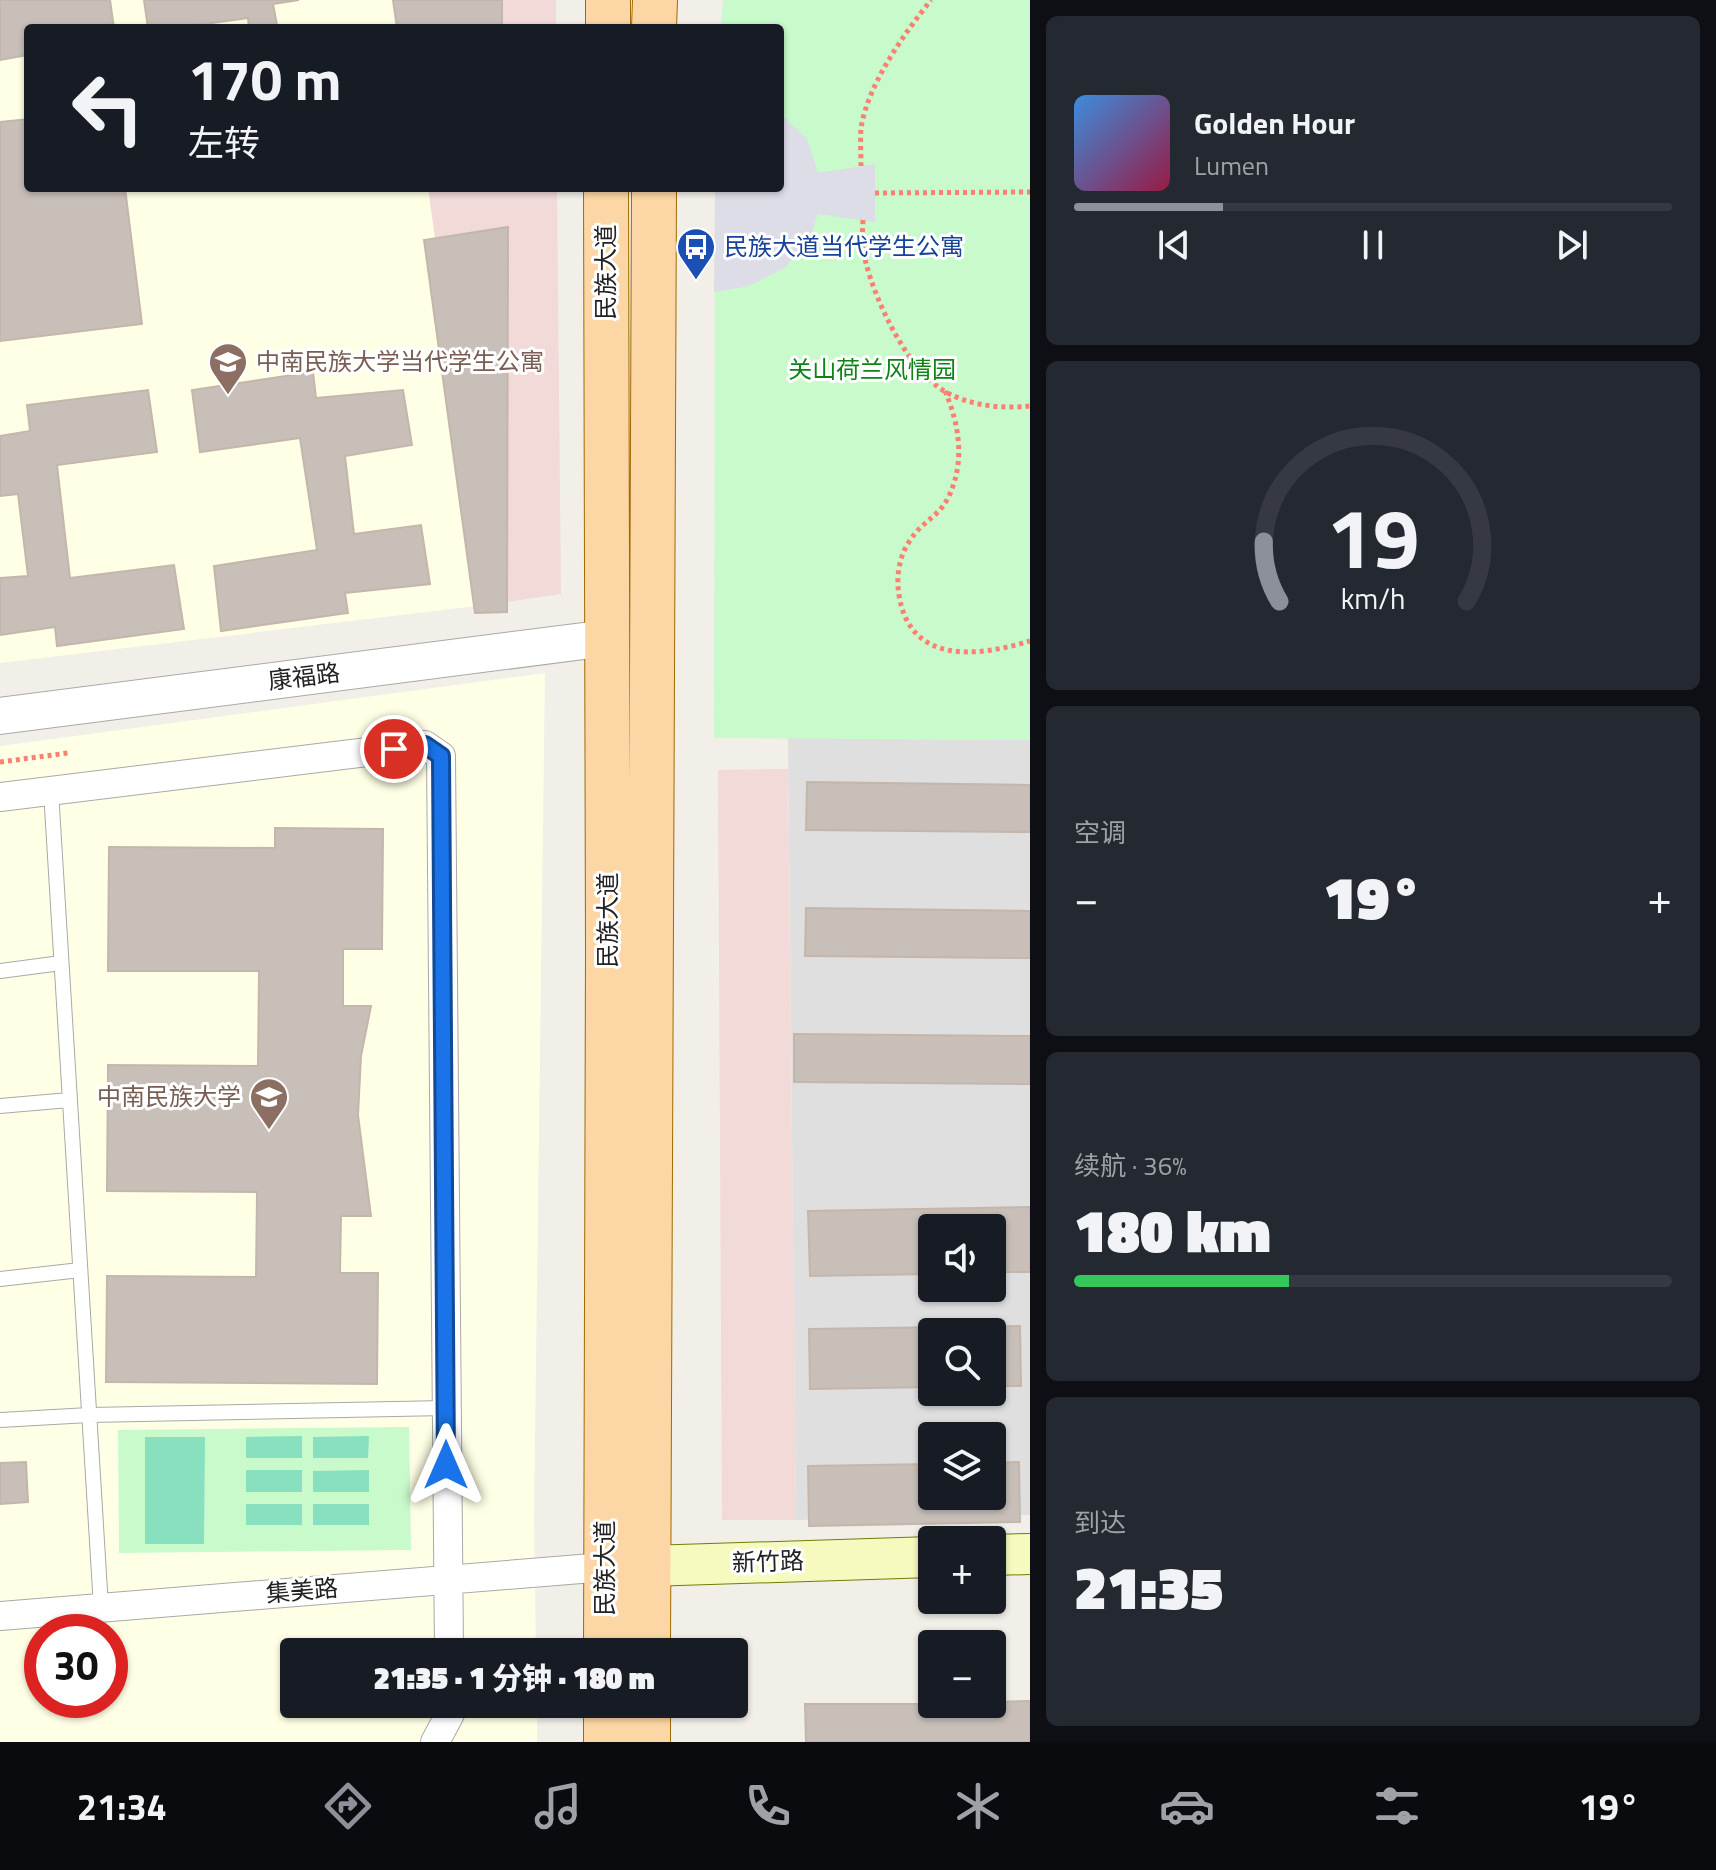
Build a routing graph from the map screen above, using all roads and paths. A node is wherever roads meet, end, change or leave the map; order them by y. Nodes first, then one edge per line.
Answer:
1 (608, 0) edge
2 (655, 0) edge
3 (931, 0) edge
4 (608, 24) edge
5 (654, 24) edge
6 (861, 166) dead end
7 (606, 192) edge
8 (654, 192) edge
9 (1030, 192) edge
10 (875, 193) dead end
11 (863, 220) dead end
12 (945, 391) junction
13 (1030, 406) edge
14 (607, 638) junction
15 (1030, 641) edge
16 (0, 716) edge
17 (68, 753) dead end
18 (0, 762) edge
19 (51, 791) junction
20 (0, 797) edge
21 (61, 963) junction
22 (0, 971) edge
23 (69, 1100) junction
24 (0, 1106) edge
25 (80, 1270) junction
26 (0, 1279) edge
27 (446, 1408) junction
28 (89, 1415) junction
29 (0, 1420) edge
30 (1030, 1554) edge
31 (1006, 1555) edge
32 (918, 1557) edge
33 (648, 1566) junction
34 (605, 1567) junction
35 (447, 1579) junction
36 (101, 1607) junction
37 (0, 1616) edge
38 (449, 1638) edge
39 (606, 1638) edge
40 (648, 1638) edge
41 (448, 1718) edge
42 (606, 1718) edge
43 (648, 1718) edge
44 (435, 1742) edge
45 (606, 1742) edge
46 (648, 1742) edge

1 - 4 main road
2 - 5 main road
3 - 6 path
7 - 14 main road, 民族大道
8 - 33 main road, 民族大道
9 - 10 path
11 - 12 path
12 - 13 path
12 - 15 path
14 - 16 street, 康福路
14 - 34 main road, 民族大道
17 - 18 path
19 - 20 street
19 - 21 lane
19 - 27 street
21 - 22 lane
21 - 23 lane
23 - 24 lane
23 - 25 lane
25 - 26 lane
25 - 28 lane
27 - 28 lane
27 - 35 street
28 - 29 lane
28 - 36 lane
30 - 31 main road
32 - 33 main road, 新竹路
33 - 34 main road, 新竹路
33 - 40 main road, 民族大道
34 - 35 street, 集美路
34 - 39 main road, 民族大道
35 - 36 street, 集美路
35 - 38 street
36 - 37 street, 集美路
41 - 44 street
42 - 45 main road
43 - 46 main road

